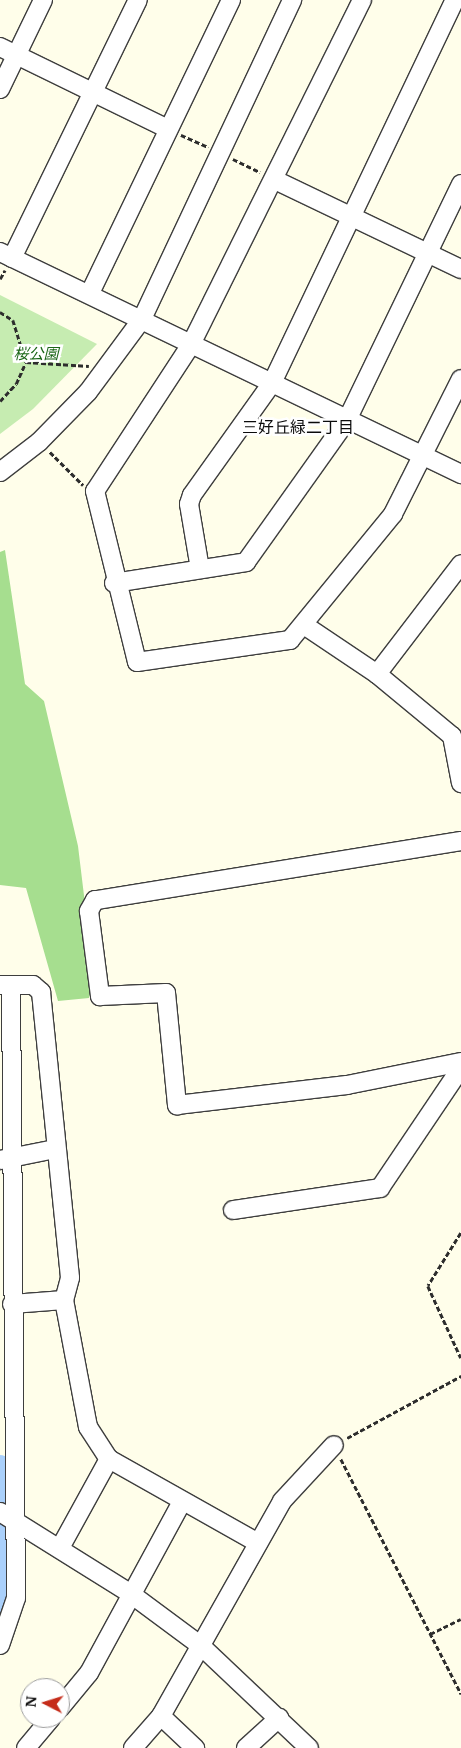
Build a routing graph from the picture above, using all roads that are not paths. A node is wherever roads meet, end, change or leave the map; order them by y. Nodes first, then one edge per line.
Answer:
1 (43, 0) edge
2 (138, 0) edge
3 (231, 0) edge
4 (292, 0) edge
5 (362, 0) edge
6 (455, 0) edge
7 (0, 47) edge
8 (16, 55) junction
9 (0, 89) edge
10 (94, 91) junction
11 (168, 129) junction
12 (275, 180) junction
13 (461, 184) edge
14 (350, 217) junction
15 (428, 253) junction
16 (6, 255) edge
17 (461, 269) edge
18 (90, 293) junction
19 (142, 320) junction
20 (192, 343) junction
21 (461, 378) edge
22 (272, 383) junction
23 (347, 420) junction
24 (424, 456) junction
25 (0, 472) edge
26 (461, 474) edge
27 (461, 564) edge
28 (200, 569) junction
29 (114, 582) junction
30 (304, 625) junction
31 (377, 674) junction
32 (461, 783) edge
33 (461, 841) edge
34 (5, 985) edge
35 (461, 1062) edge
36 (461, 1068) edge
37 (55, 1149) junction
38 (7, 1160) edge
39 (233, 1210) dead end
40 (64, 1300) junction
41 (12, 1304) junction
42 (334, 1445) road end
43 (109, 1459) junction
44 (182, 1502) junction
45 (0, 1512) edge
46 (15, 1521) junction
47 (258, 1542) junction
48 (60, 1548) junction
49 (131, 1594) junction
50 (0, 1644) edge
51 (200, 1646) junction
52 (70, 1696) edge
53 (161, 1716) junction
54 (279, 1718) junction
55 (43, 1728) edge
56 (26, 1748) edge
57 (133, 1748) edge
58 (196, 1748) edge
59 (246, 1748) edge
60 (309, 1748) edge

1 - 8 street
2 - 10 street
3 - 11 street
4 - 19 street
5 - 12 street
6 - 14 street
7 - 8 street
8 - 9 street
8 - 10 street
10 - 11 street
10 - 16 street
11 - 18 street
12 - 14 street
12 - 20 street
13 - 15 street
14 - 15 street
14 - 22 street
15 - 17 street
15 - 23 street
16 - 18 street
18 - 19 street
19 - 20 street
19 - 25 street
20 - 22 street
20 - 29 street
21 - 24 street
22 - 23 street
22 - 28 street
23 - 24 street
23 - 28 street
24 - 26 street
24 - 30 street
27 - 31 street
28 - 29 street
29 - 30 street
30 - 31 street
31 - 32 street
33 - 35 street
34 - 37 street
34 - 38 street
36 - 39 street
37 - 38 street
37 - 40 street
38 - 41 street
40 - 41 street
40 - 43 street
41 - 46 street
42 - 47 street
43 - 44 street
43 - 48 street
44 - 47 street
44 - 49 street
45 - 46 street
46 - 48 street
46 - 50 street
47 - 51 street
48 - 49 street
49 - 51 street
49 - 52 street
51 - 53 street
51 - 54 street
53 - 57 street
53 - 58 street
54 - 59 street
54 - 60 street
55 - 56 street

